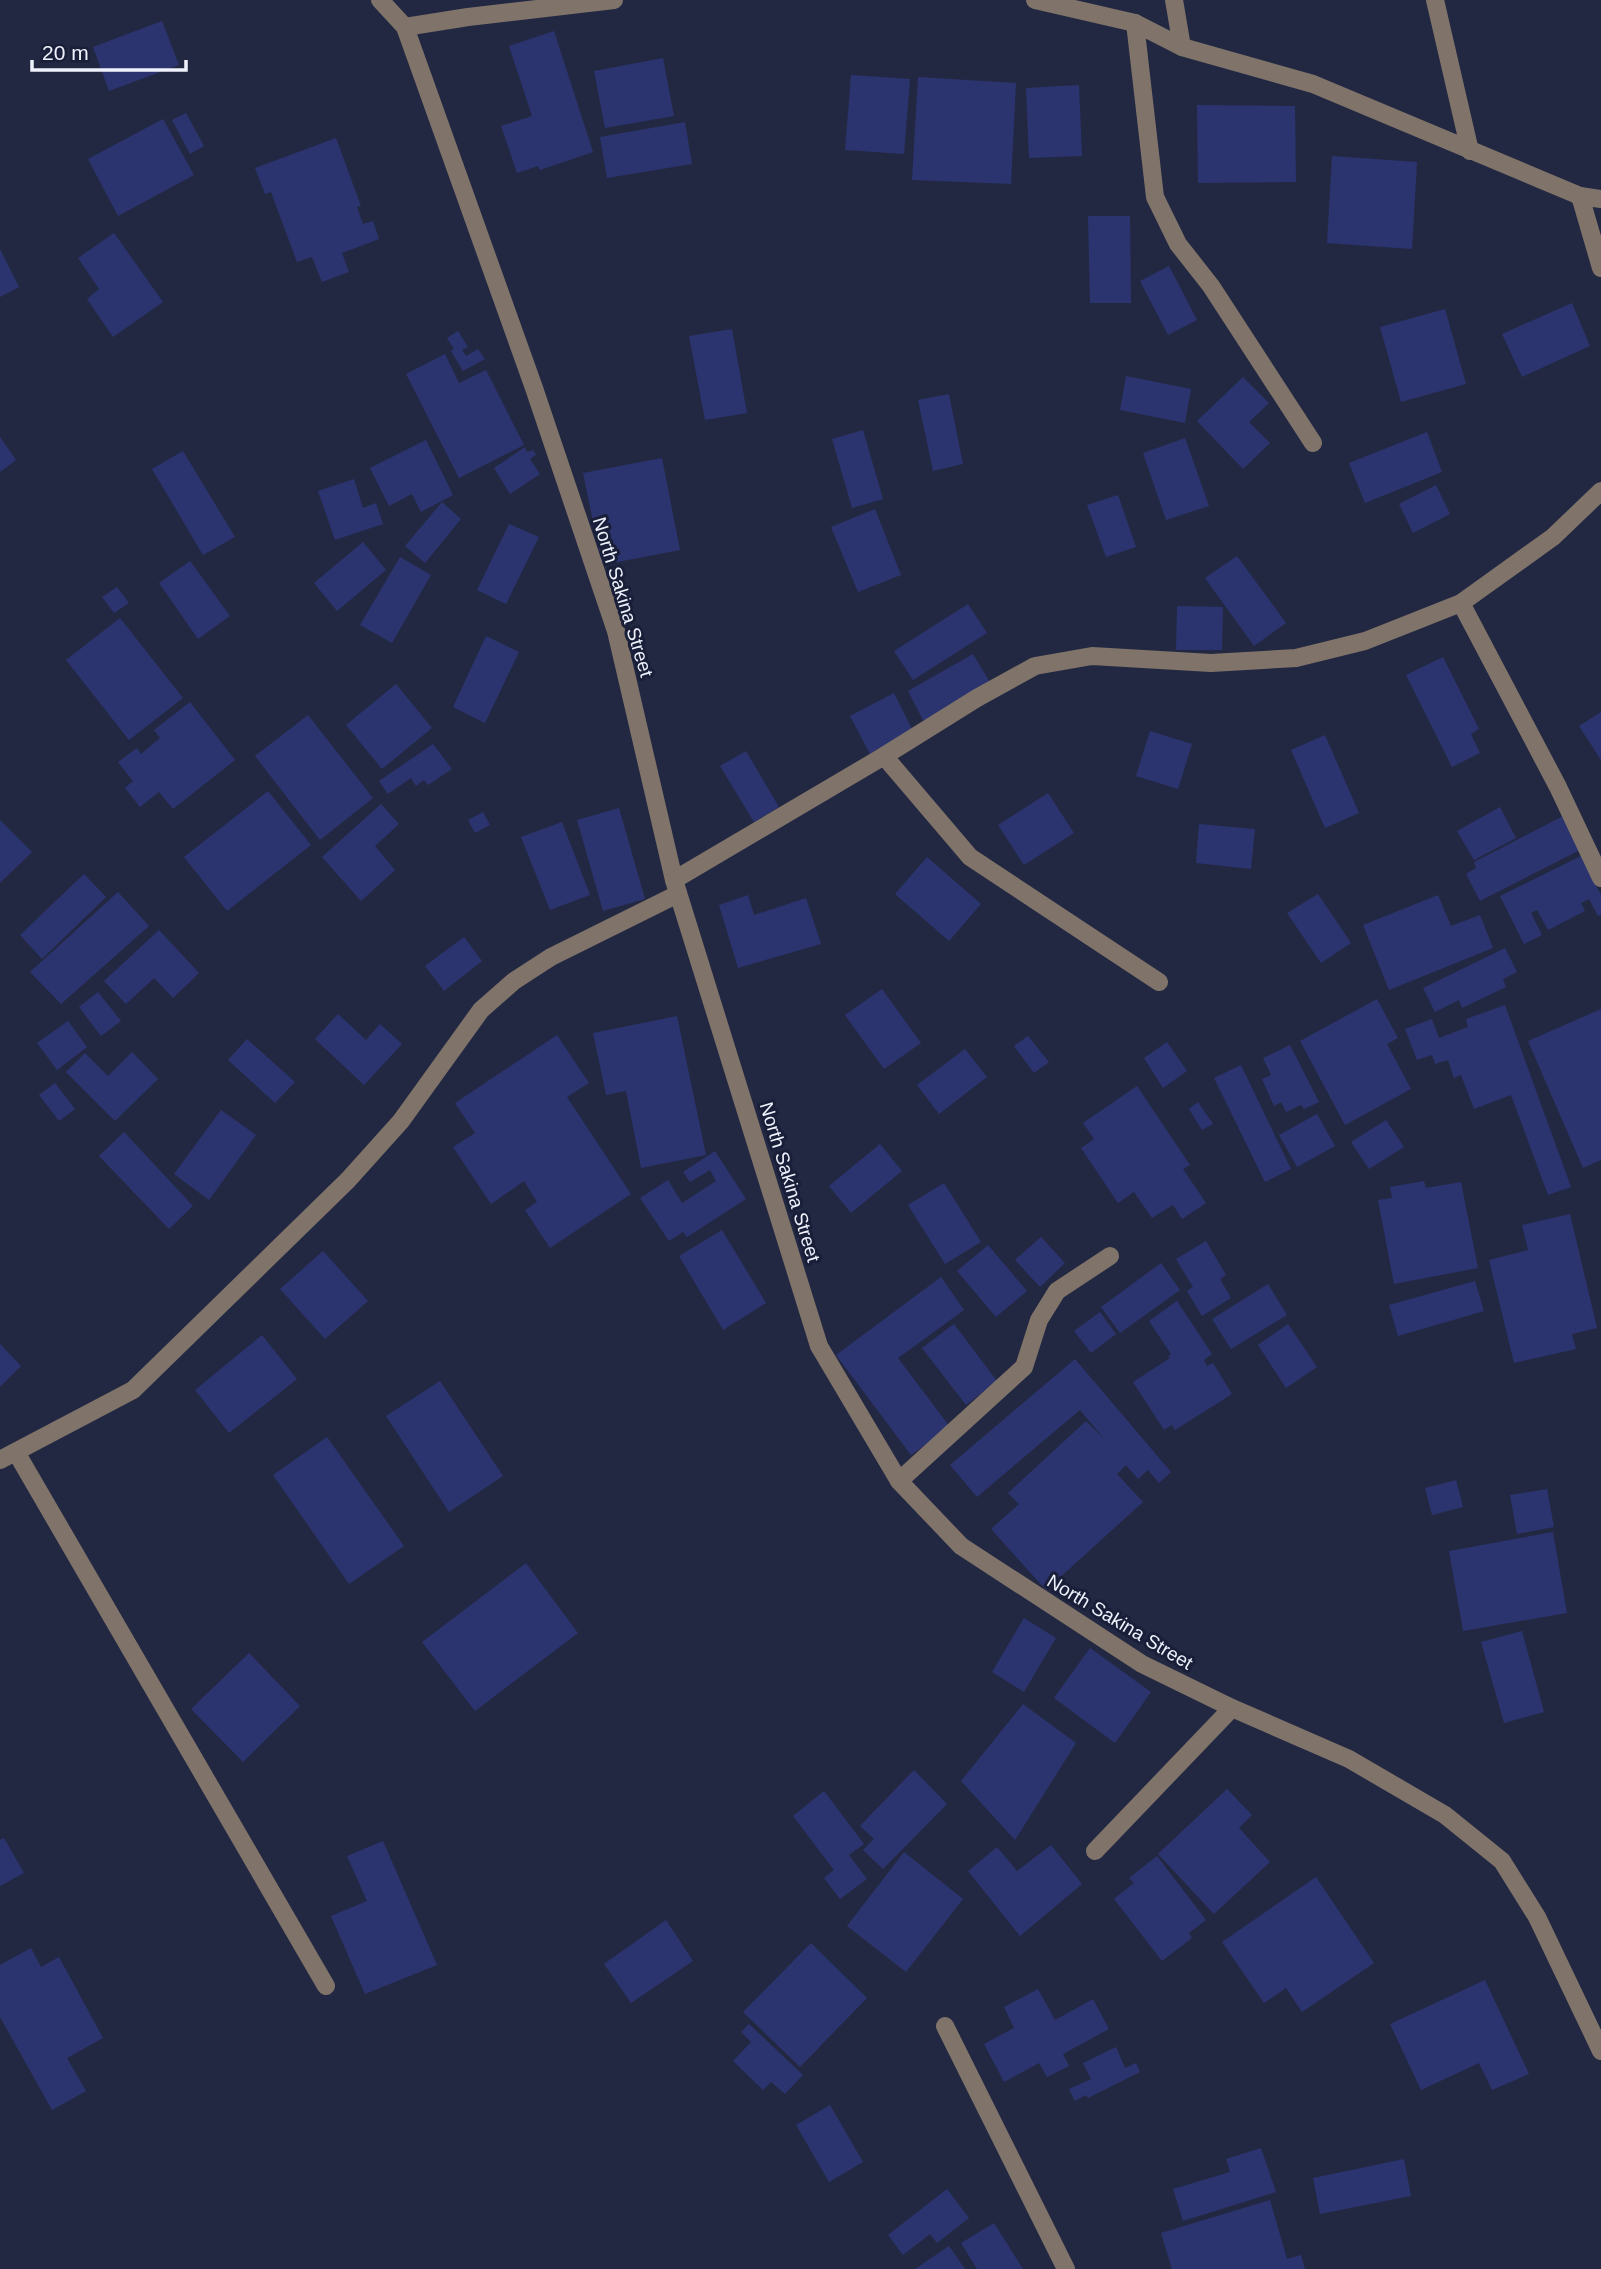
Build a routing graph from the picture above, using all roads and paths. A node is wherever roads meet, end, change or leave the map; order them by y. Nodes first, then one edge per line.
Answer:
1 (380, 0) edge
2 (614, 0) edge
3 (1035, 0) edge
4 (1174, 0) edge
5 (1435, 0) edge
6 (1135, 23) junction
7 (405, 27) junction
8 (1182, 47) junction
9 (1470, 151) junction
10 (1580, 196) junction
11 (1601, 199) edge
12 (1600, 259) edge
13 (1313, 443) dead end
14 (1601, 491) edge
15 (1461, 603) junction
16 (884, 756) junction
17 (1601, 878) edge
18 (676, 887) junction
19 (1159, 982) dead end
20 (1110, 1256) dead end
21 (8, 1456) edge
22 (899, 1481) junction
23 (1232, 1708) junction
24 (1095, 1851) dead end
25 (326, 1986) dead end
26 (945, 2026) dead end
27 (1601, 2051) edge
28 (1066, 2269) edge

1 - 7 street, North Sakina Street
2 - 7 street
3 - 6 street
4 - 8 street
5 - 9 street
6 - 8 street
6 - 13 street
7 - 18 street, North Sakina Street
8 - 9 street
9 - 10 street
10 - 11 street
10 - 12 street
14 - 15 street
15 - 16 street
15 - 17 street
16 - 18 street
16 - 19 street
18 - 21 street
18 - 22 street, North Sakina Street
20 - 22 street
21 - 25 street
22 - 23 street, North Sakina Street
23 - 24 street
23 - 27 street, North Sakina Street
26 - 28 street

